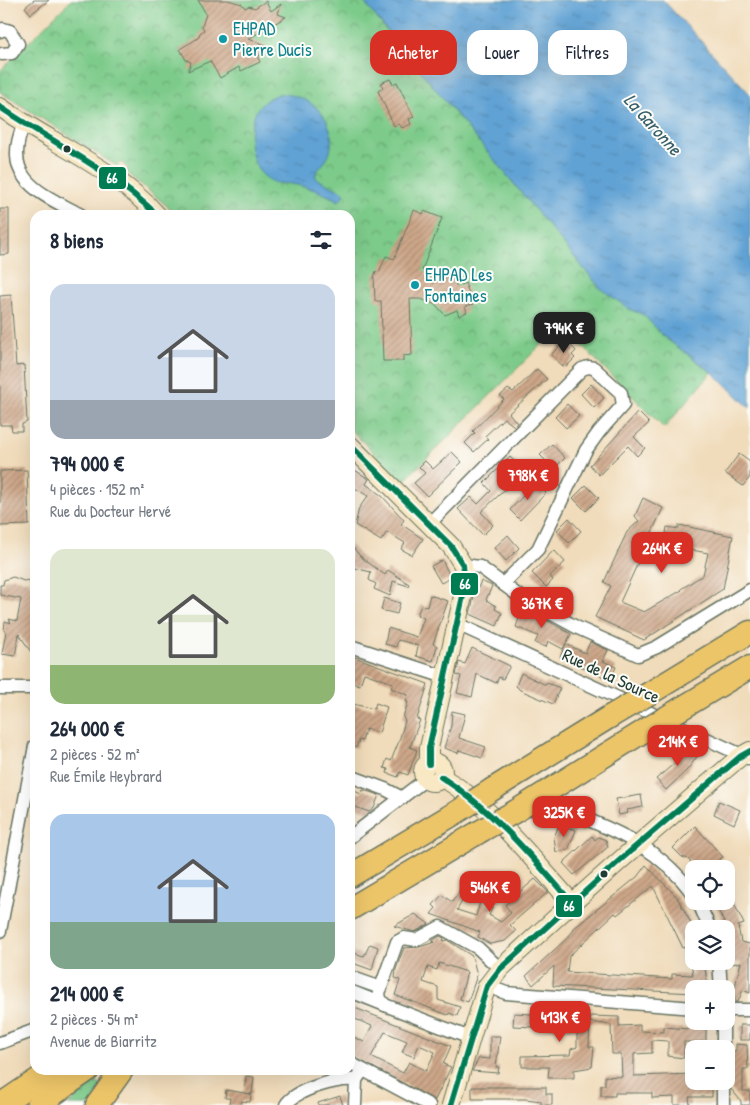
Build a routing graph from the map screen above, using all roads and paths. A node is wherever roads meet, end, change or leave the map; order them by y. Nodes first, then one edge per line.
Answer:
1 (0, 31) edge
2 (1, 54) edge
3 (0, 107) edge
4 (24, 124) junction
5 (72, 210) edge
6 (152, 210) edge
7 (355, 450) edge
8 (429, 524) junction
9 (463, 566) junction
10 (503, 584) junction
11 (750, 590) edge
12 (456, 626) junction
13 (750, 632) edge
14 (355, 648) edge
15 (750, 667) edge
16 (445, 677) junction
17 (0, 688) edge
18 (30, 688) edge
19 (747, 755) edge
20 (30, 772) edge
21 (432, 773) junction
22 (355, 778) edge
23 (402, 798) junction
24 (574, 814) dead end
25 (355, 833) edge
26 (639, 843) junction
27 (355, 873) edge
28 (685, 882) edge
29 (572, 903) junction
30 (355, 906) edge
31 (0, 931) edge
32 (500, 969) junction
33 (355, 979) edge
34 (487, 986) junction
35 (381, 988) junction
36 (355, 993) edge
37 (385, 1005) junction
38 (685, 1007) edge
39 (735, 1010) edge
40 (750, 1010) edge
41 (30, 1032) edge
42 (20, 1036) junction
43 (470, 1038) junction
44 (0, 1043) edge
45 (0, 1054) edge
46 (355, 1070) edge
47 (30, 1071) edge
48 (44, 1075) edge
49 (81, 1075) edge
50 (118, 1075) edge
51 (359, 1075) junction
52 (723, 1090) edge
53 (0, 1091) edge
54 (0, 1104) edge
55 (38, 1105) edge
56 (97, 1105) edge
57 (286, 1105) edge
58 (355, 1105) edge
59 (429, 1105) edge
60 (451, 1105) edge
61 (723, 1105) edge

1 - 2 street
3 - 4 street
4 - 5 street
4 - 6 street
7 - 8 street
8 - 9 street
8 - 10 street
9 - 10 street
9 - 12 street
10 - 11 street
12 - 16 street
12 - 19 street, Rue de la Source
13 - 27 highway, bridge
14 - 16 street
15 - 30 highway, bridge
16 - 21 street
17 - 18 street
19 - 26 street
20 - 31 street
21 - 23 street
21 - 29 street
22 - 23 street
23 - 25 street
24 - 26 street
26 - 28 street
26 - 29 street
29 - 32 street
32 - 34 street
32 - 35 street
33 - 35 street
34 - 38 street
34 - 43 street
35 - 37 street
36 - 37 street
37 - 43 street
39 - 40 street
41 - 42 street
42 - 44 street
42 - 45 street
43 - 60 street
46 - 51 street
47 - 53 highway
48 - 54 highway
49 - 55 highway
50 - 56 highway
51 - 57 street
51 - 58 street
51 - 59 street
52 - 61 street

